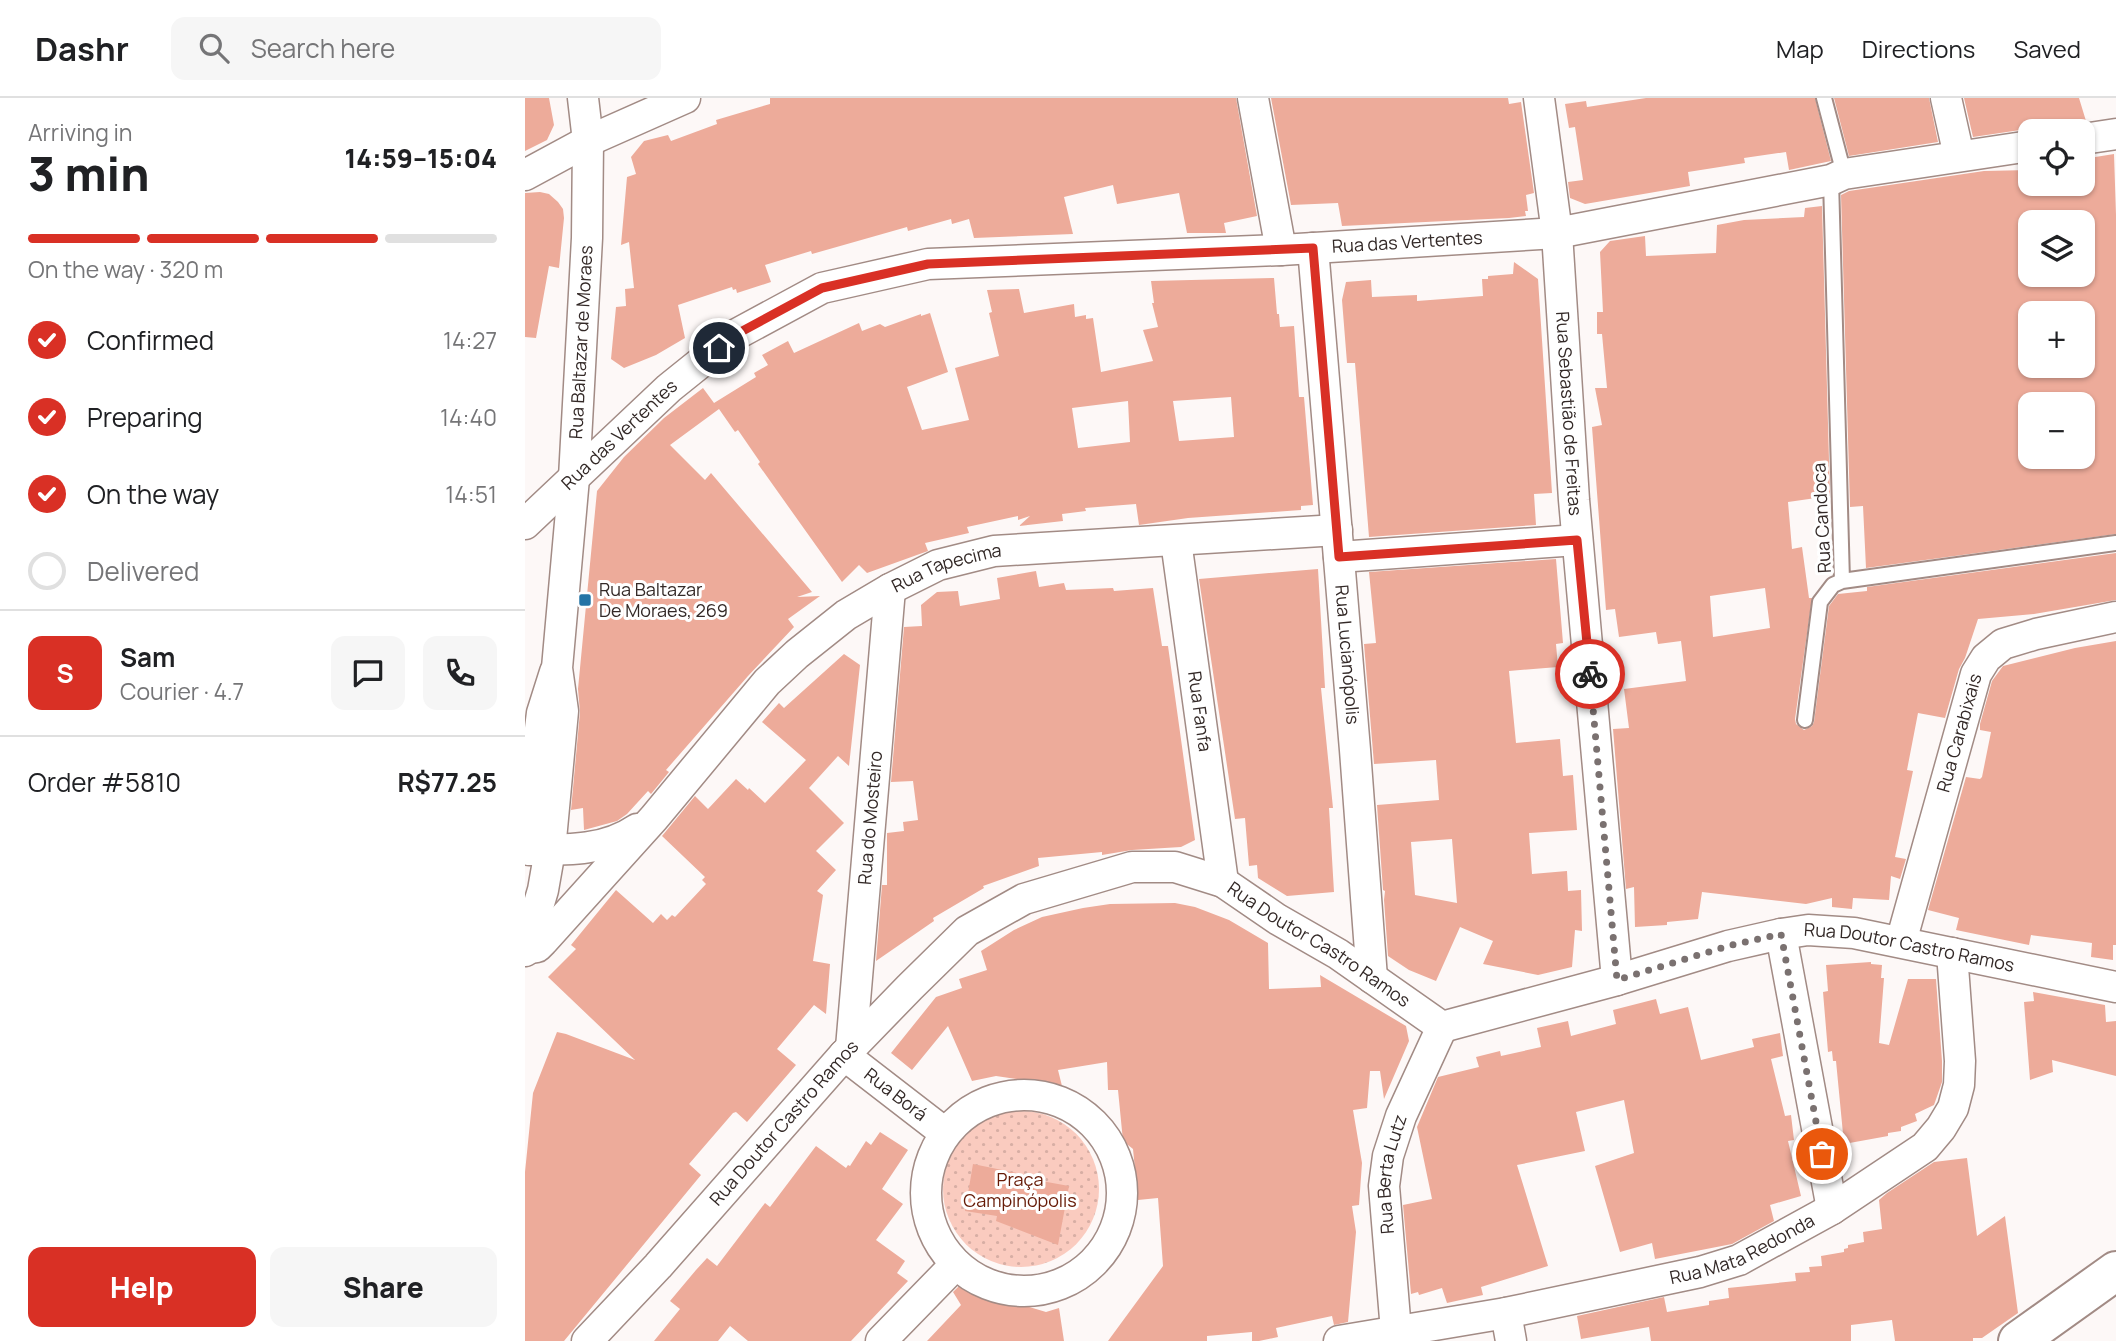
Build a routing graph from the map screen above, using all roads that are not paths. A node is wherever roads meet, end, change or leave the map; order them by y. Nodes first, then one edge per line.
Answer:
1 (583, 98) edge
2 (685, 98) edge
3 (1254, 98) edge
4 (1539, 98) edge
5 (1824, 98) edge
6 (1947, 98) edge
7 (2116, 134) edge
8 (2095, 137) edge
9 (588, 141) junction
10 (2018, 148) edge
11 (1959, 156) junction
12 (525, 175) edge
13 (1837, 177) junction
14 (1557, 233) junction
15 (1313, 248) junction
16 (1281, 250) junction
17 (574, 478) junction
18 (525, 524) edge
19 (1577, 540) junction
20 (1176, 541) junction
21 (1338, 543) junction
22 (2116, 543) edge
23 (1842, 581) junction
24 (890, 589) junction
25 (2116, 617) edge
26 (1805, 720) dead end
27 (654, 818) junction
28 (533, 849) edge
29 (1223, 882) junction
30 (1781, 934) junction
31 (1901, 942) junction
32 (525, 950) edge
33 (1952, 953) junction
34 (1372, 978) junction
35 (1617, 980) junction
36 (2116, 987) edge
37 (1443, 1027) junction
38 (848, 1051) junction
39 (946, 1133) junction
40 (1832, 1209) junction
41 (956, 1264) junction
42 (659, 1266) junction
43 (2116, 1271) edge
44 (1508, 1327) edge
45 (1396, 1331) junction
46 (587, 1341) edge
47 (609, 1341) edge
48 (881, 1341) edge
49 (1339, 1341) edge
50 (2018, 1341) edge

1 - 9 street, Rua Baltazar de Moraes
2 - 9 street
3 - 16 street
4 - 14 street, Rua Sebastião de Freitas
5 - 13 lane, Rua Candoca
6 - 11 street
7 - 8 street
9 - 12 street
9 - 17 street, Rua Baltazar de Moraes
10 - 11 street, Rua das Vertentes
11 - 13 street, Rua das Vertentes
13 - 14 street, Rua das Vertentes
13 - 23 lane, Rua Candoca
14 - 15 street, Rua das Vertentes
14 - 19 street, Rua Sebastião de Freitas
15 - 16 street, Rua das Vertentes
15 - 21 street, Rua Lucianópolis
16 - 17 street, Rua das Vertentes
17 - 18 street, Rua das Vertentes
17 - 28 street, Rua Baltazar de Moraes
19 - 21 street, Rua Tapecima
19 - 35 street, Rua Sebastião de Freitas
20 - 21 street, Rua Tapecima
20 - 24 street, Rua Tapecima
20 - 29 street, Rua Fanfa
21 - 34 street, Rua Lucianópolis
22 - 23 lane, Rua Candoca
23 - 26 lane
24 - 27 street, Rua Tapecima
24 - 38 street, Rua do Mosteiro
25 - 31 street, Rua Carabixais
27 - 28 street, Rua Tapecima
27 - 32 street, Rua Tapecima
28 - 32 street, Rua Baltazar de Moraes
29 - 34 street, Rua Doutor Castro Ramos
29 - 38 street, Rua Doutor Castro Ramos
30 - 31 street, Rua Doutor Castro Ramos
30 - 35 street, Rua Doutor Castro Ramos
30 - 40 street
31 - 33 street, Rua Doutor Castro Ramos
33 - 36 street, Rua Doutor Castro Ramos
33 - 40 street, Rua Mata Redonda
34 - 37 street, Rua Doutor Castro Ramos
35 - 37 street, Rua Doutor Castro Ramos
37 - 45 street, Rua Berta Lutz
38 - 39 street, Rua Borá
38 - 42 street, Rua Doutor Castro Ramos
39 - 41 street
39 - 41 street
40 - 44 street, Rua Mata Redonda
41 - 48 street
42 - 46 street, Rua Doutor Castro Ramos
42 - 47 street, Rua Doutor Castro Ramos
43 - 50 street
44 - 45 street, Rua Mata Redonda
45 - 49 street, Rua Mata Redonda

